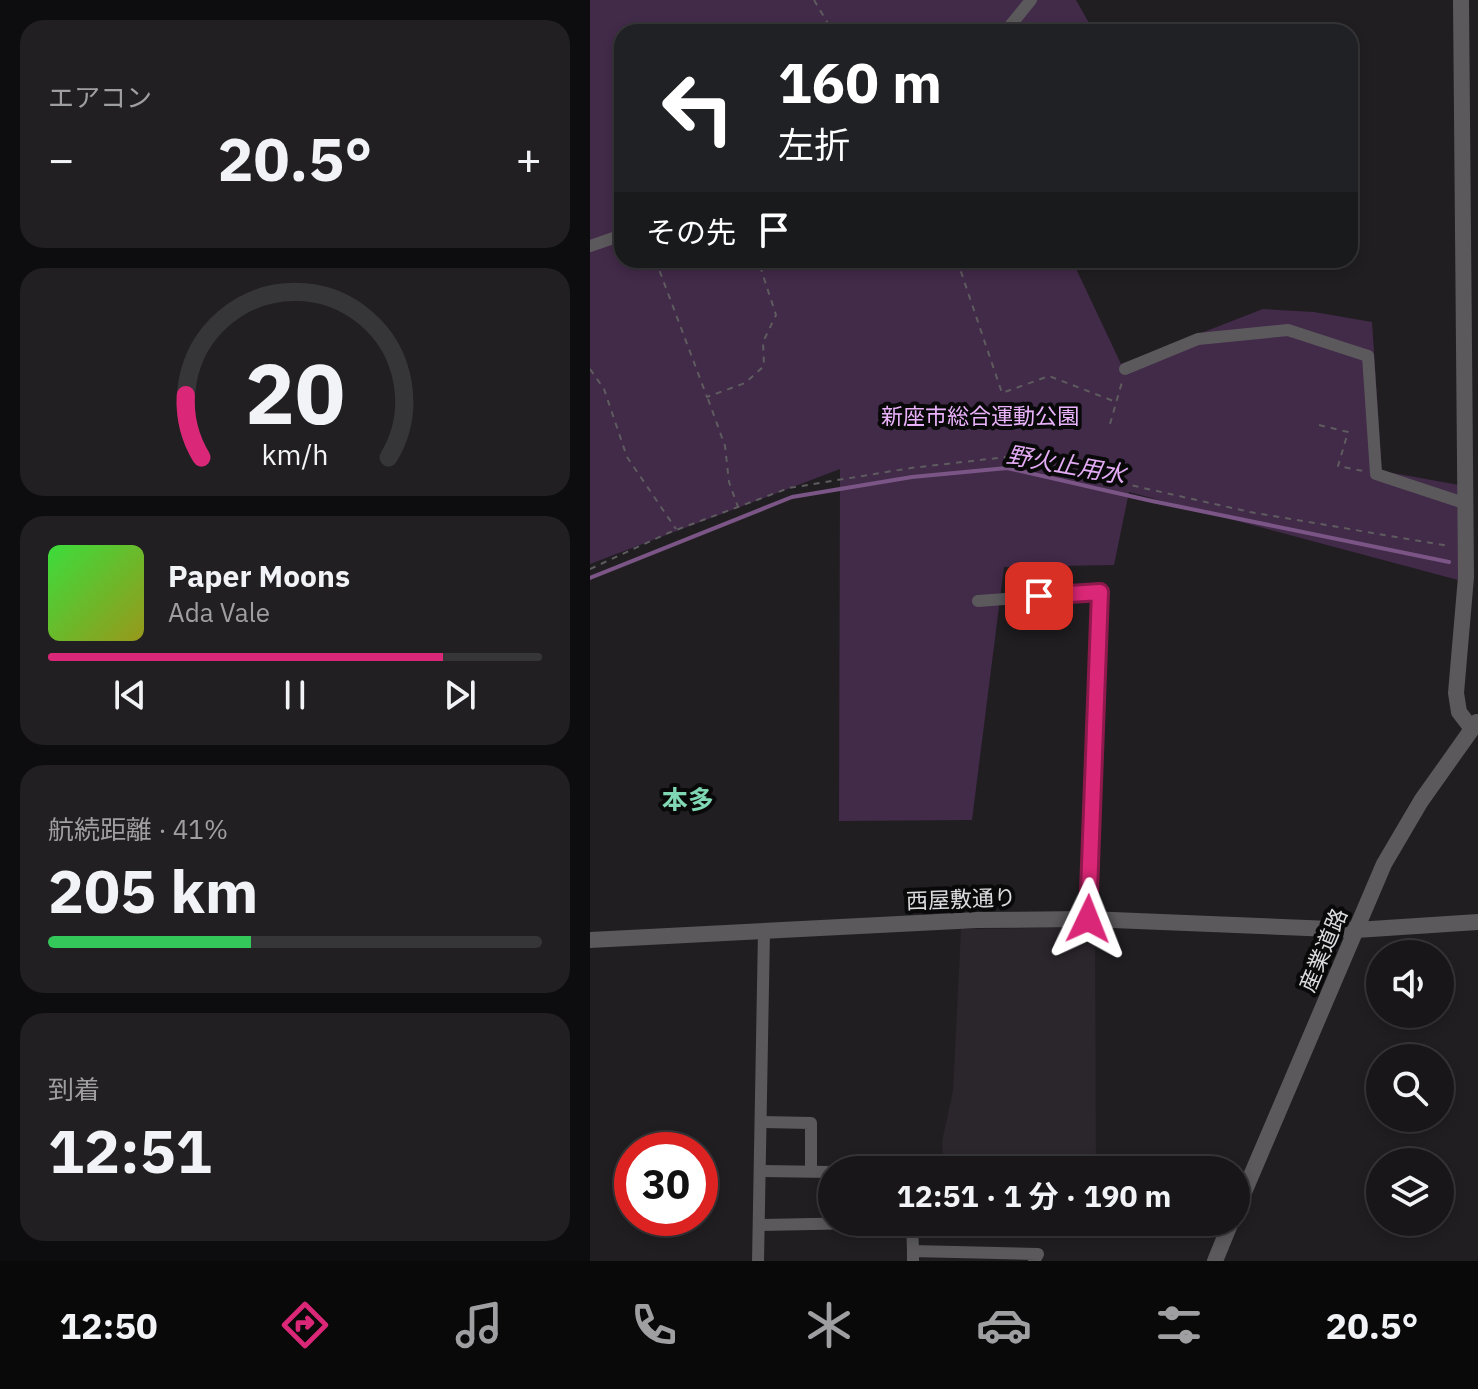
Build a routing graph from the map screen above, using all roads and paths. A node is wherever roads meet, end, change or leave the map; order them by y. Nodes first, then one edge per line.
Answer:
1 (814, 0) edge
2 (1031, 0) edge
3 (1461, 0) edge
4 (828, 24) edge
5 (1012, 24) edge
6 (614, 238) edge
7 (590, 246) edge
8 (659, 268) edge
9 (761, 268) edge
10 (960, 268) edge
11 (590, 369) edge
12 (1125, 369) joint
13 (707, 397) junction
14 (1116, 402) junction
15 (1110, 424) dead end
16 (1319, 425) dead end
17 (1376, 474) junction
18 (1467, 504) junction
19 (738, 507) junction
20 (677, 530) junction
21 (1466, 549) junction
22 (590, 569) edge
23 (978, 601) dead end
24 (1475, 725) edge
25 (1088, 919) junction
26 (1478, 922) edge
27 (1356, 930) junction
28 (764, 931) junction
29 (590, 940) edge
30 (762, 1122) junction
31 (761, 1171) junction
32 (811, 1171) junction
33 (818, 1171) edge
34 (1250, 1178) edge
35 (818, 1224) edge
36 (759, 1225) junction
37 (912, 1236) edge
38 (1225, 1236) edge
39 (913, 1256) edge
40 (758, 1261) edge
41 (1034, 1261) edge
42 (1215, 1261) edge

1 - 4 path
2 - 5 street
3 - 18 street
6 - 7 street
8 - 13 path
9 - 13 path
10 - 14 path
11 - 20 path
12 - 14 path
12 - 17 street
13 - 19 path
14 - 15 path
16 - 17 path
17 - 18 street
18 - 21 street
19 - 20 path
19 - 21 path
20 - 22 path
21 - 24 street
23 - 25 street
24 - 27 street, 産業道路
25 - 27 street, 西屋敷通り
25 - 28 street, 西屋敷通り
26 - 27 street, 西屋敷通り
27 - 34 street, 産業道路
28 - 29 street, 西屋敷通り
28 - 30 street
30 - 31 street
30 - 32 street
31 - 32 street
31 - 36 street
32 - 33 street
35 - 36 street
36 - 40 street
37 - 39 street
38 - 42 street
39 - 41 street

